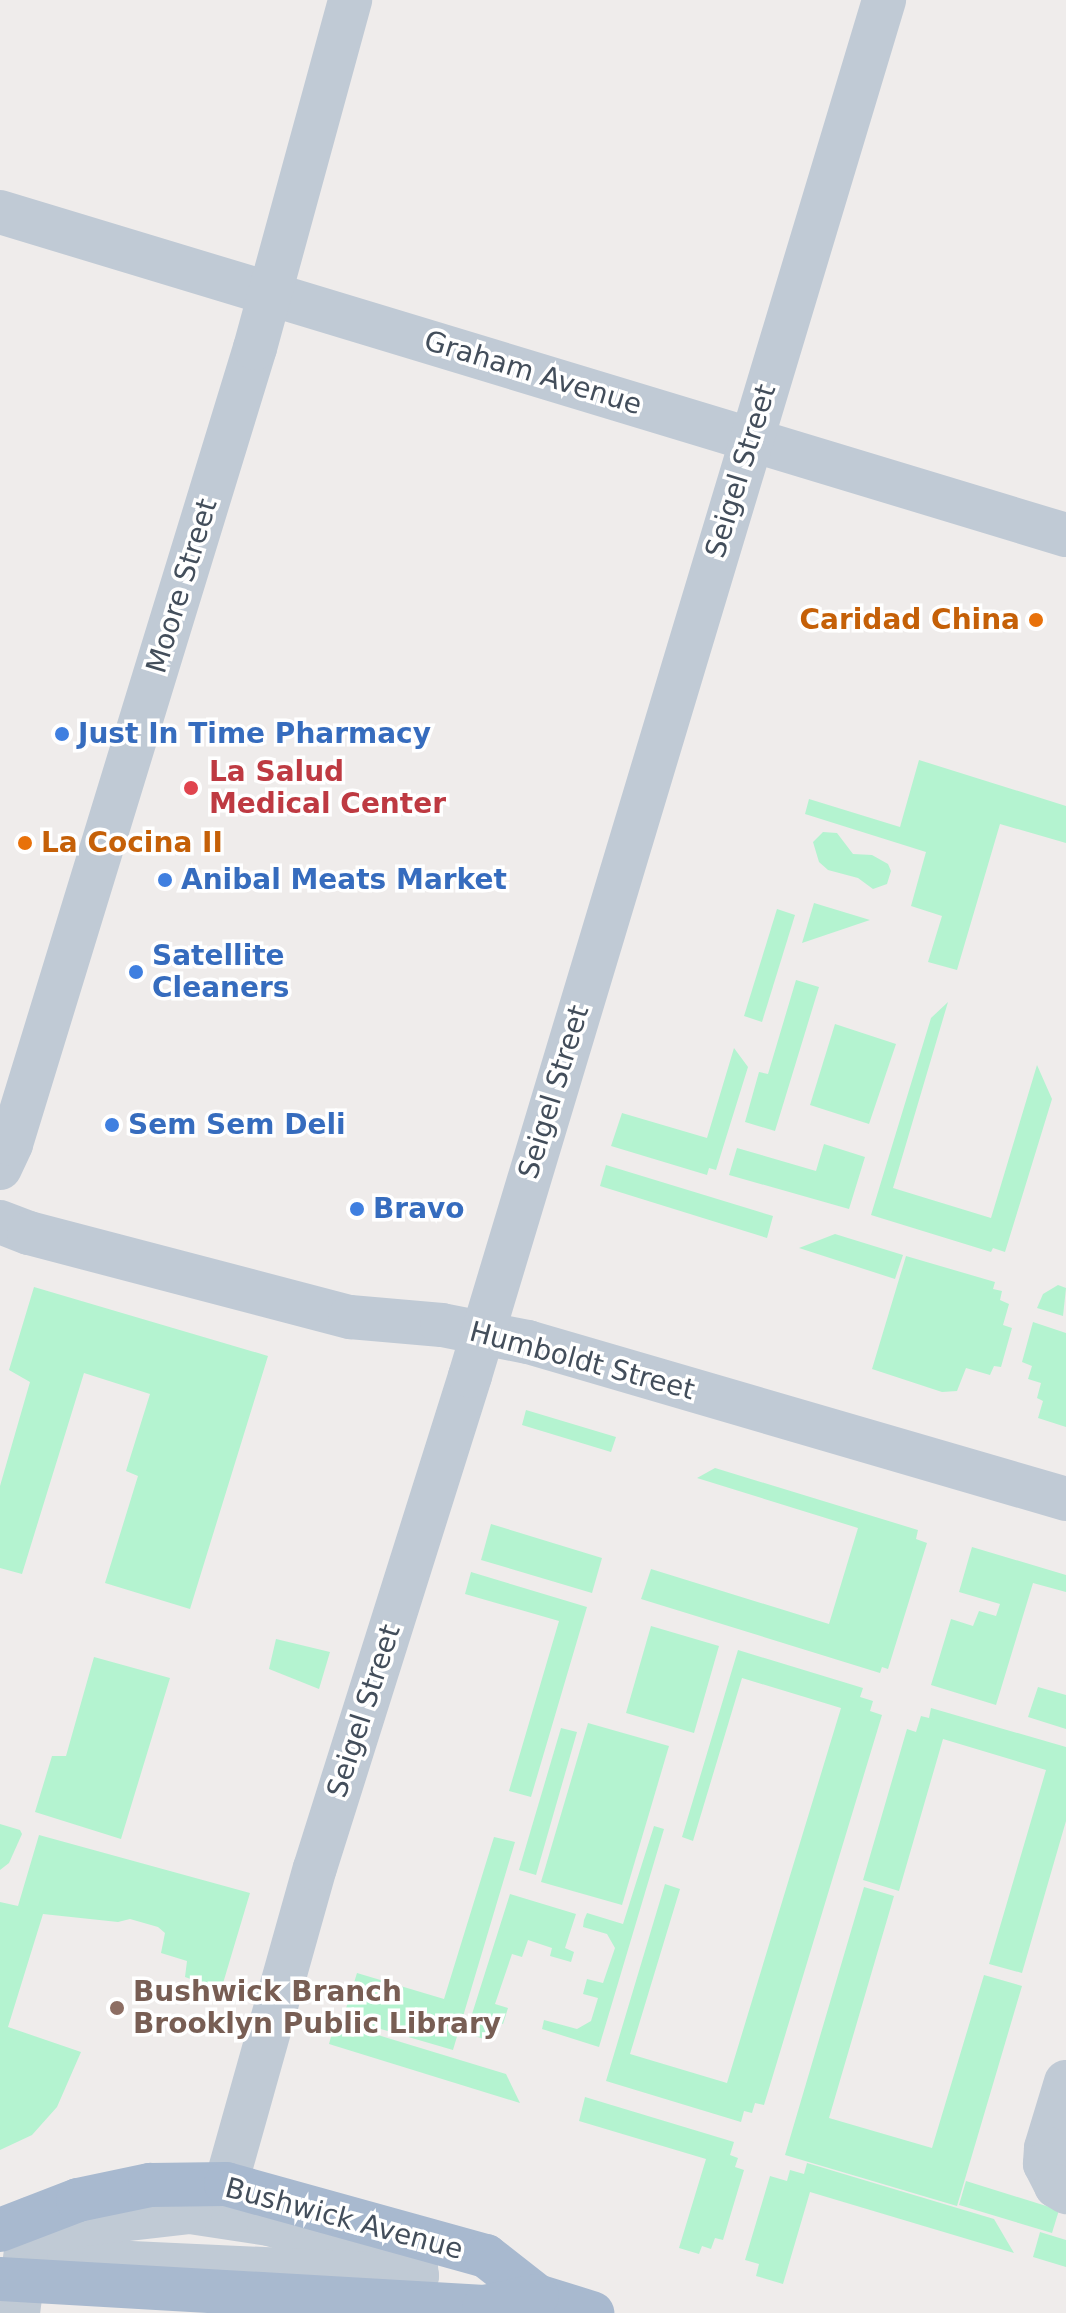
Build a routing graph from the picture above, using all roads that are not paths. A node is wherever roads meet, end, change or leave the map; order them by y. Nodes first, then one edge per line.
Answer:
1 (350, 0) edge
2 (884, 0) edge
3 (0, 212) edge
4 (270, 292) junction
5 (751, 439) junction
6 (1066, 535) edge
7 (0, 1168) edge
8 (0, 1222) edge
9 (481, 1333) junction
10 (1066, 1499) edge
11 (1066, 2082) edge
12 (226, 2184) junction
13 (1066, 2192) edge
14 (15, 2224) edge
15 (416, 2268) joint
16 (14, 2290) edge
17 (536, 2304) edge
18 (592, 2313) edge

1 - 4 street, Moore Street
2 - 5 street, Seigel Street
3 - 4 street, Graham Avenue
4 - 5 street, Graham Avenue
4 - 7 street, Moore Street
5 - 6 street, Graham Avenue
5 - 9 street, Seigel Street
8 - 9 street, Humboldt Street
9 - 10 street, Humboldt Street
9 - 12 street, Seigel Street
11 - 13 street
12 - 14 main road, Bushwick Avenue
12 - 17 main road, Bushwick Avenue
14 - 16 street
15 - 15 street
16 - 17 main road, Bushwick Avenue
17 - 18 main road, Bushwick Avenue

